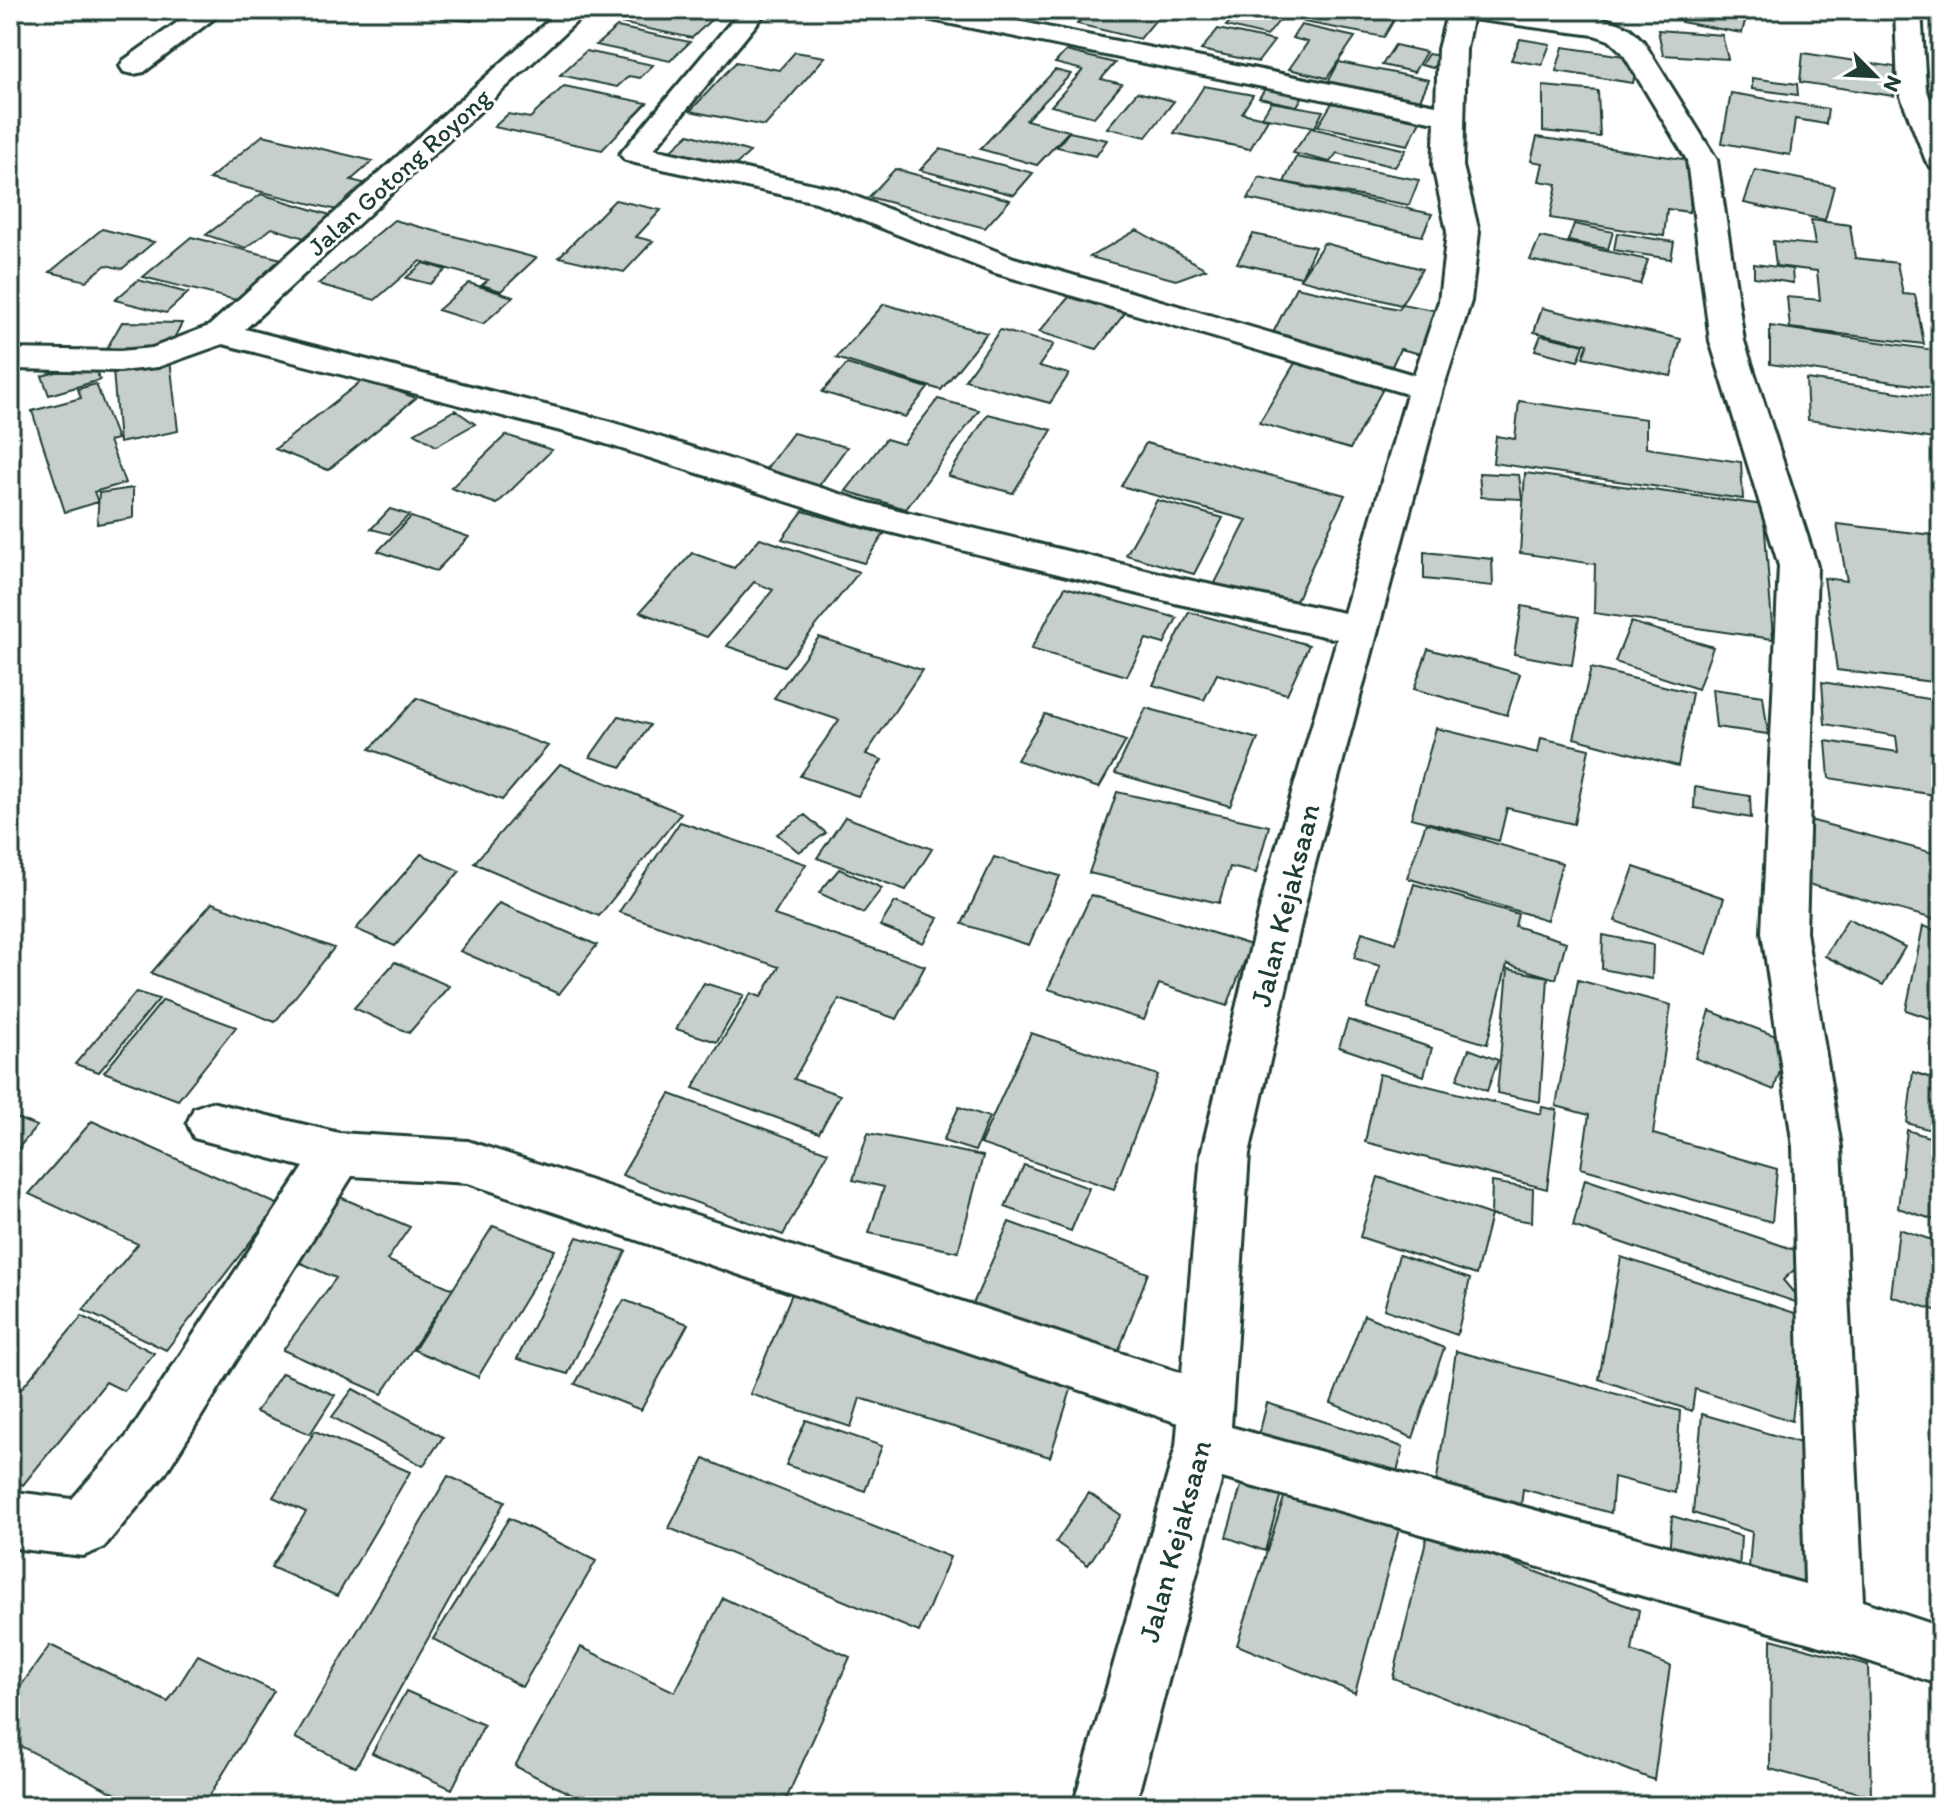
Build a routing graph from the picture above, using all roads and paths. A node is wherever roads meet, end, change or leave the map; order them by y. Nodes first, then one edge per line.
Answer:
1 (212, 10) edge
2 (576, 10) edge
3 (755, 10) edge
4 (922, 10) edge
5 (1462, 10) edge
6 (1908, 10) edge
7 (134, 66) dead end
8 (1451, 117) junction
9 (1941, 161) edge
10 (221, 333) junction
11 (10, 359) edge
12 (1426, 389) junction
13 (1359, 630) junction
14 (211, 1123) dead end
15 (339, 1154) junction
16 (1205, 1426) junction
17 (10, 1516) edge
18 (1835, 1621) junction
19 (1941, 1656) edge
20 (1104, 1806) edge

1 - 7 street
2 - 10 street, Jalan Gotong Royong
3 - 12 street
4 - 8 street
5 - 8 street, Jalan Kejaksaan
5 - 18 street
6 - 9 street
8 - 12 street, Jalan Kejaksaan
10 - 11 street
10 - 13 street
12 - 13 street, Jalan Kejaksaan
13 - 16 street, Jalan Kejaksaan
14 - 15 street
15 - 16 street
15 - 17 street
16 - 18 street
16 - 20 street, Jalan Kejaksaan
18 - 19 street

